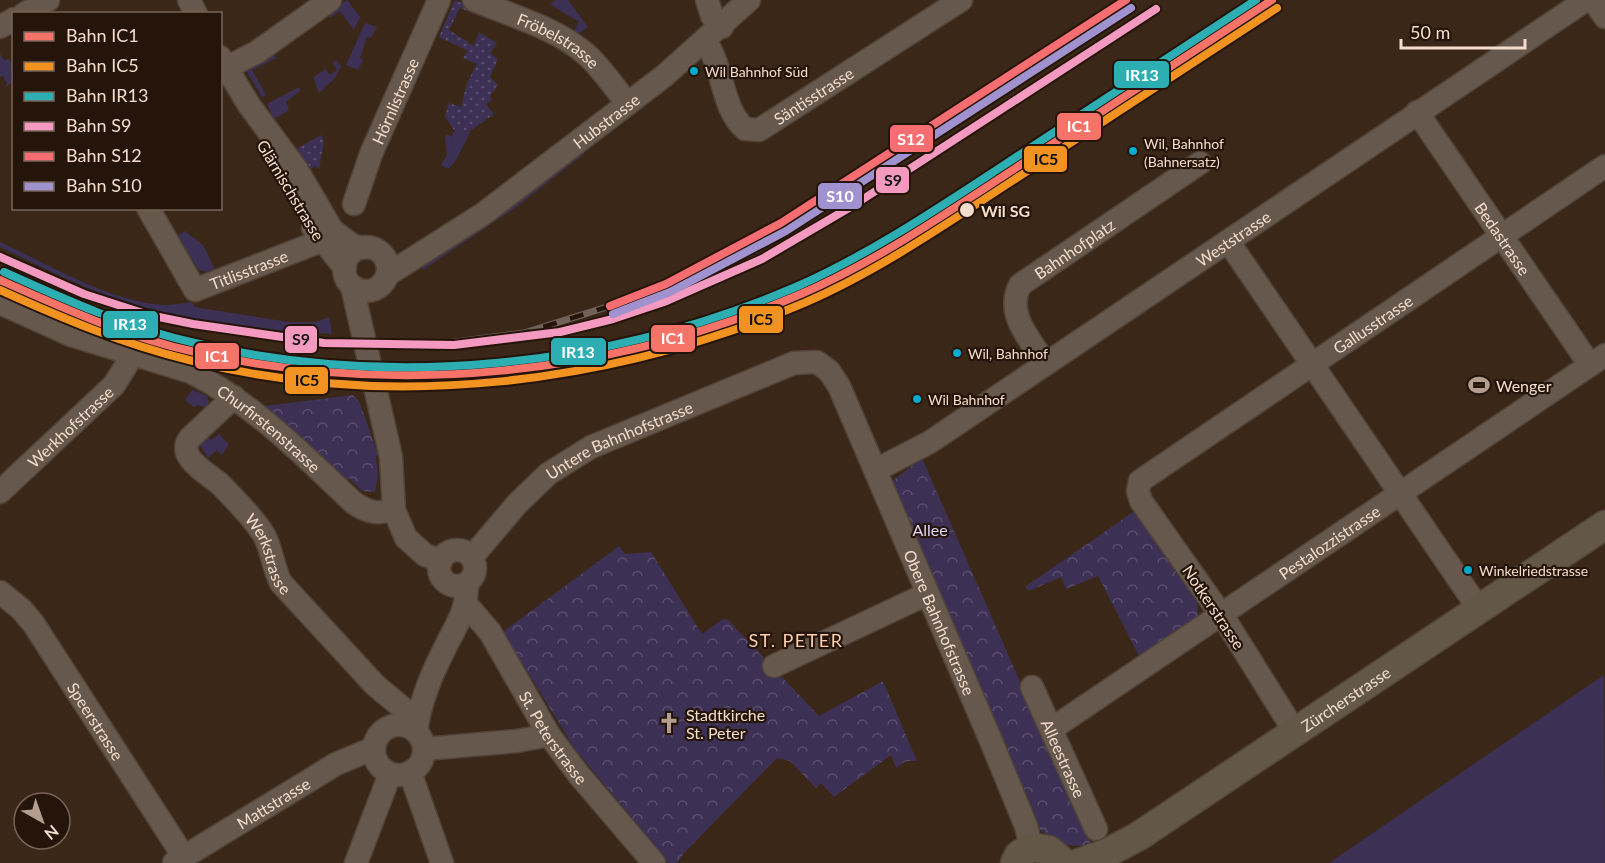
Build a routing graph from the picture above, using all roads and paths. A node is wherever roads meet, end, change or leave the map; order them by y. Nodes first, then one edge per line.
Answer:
1 (330, 0) edge
2 (440, 0) edge
3 (474, 0) edge
4 (707, 0) edge
5 (750, 0) edge
6 (961, 0) edge
7 (1586, 0) edge
8 (1593, 0) edge
9 (1605, 17) edge
10 (713, 34) junction
11 (223, 62) edge
12 (627, 103) junction
13 (249, 105) junction
14 (1417, 112) junction
15 (1200, 164) dead end
16 (1605, 166) edge
17 (354, 204) dead end
18 (149, 210) edge
19 (456, 231) junction
20 (1502, 236) junction
21 (321, 240) junction
22 (1228, 241) junction
23 (371, 250) junction
24 (349, 277) junction
25 (383, 281) junction
26 (0, 303) edge
27 (363, 326) junction
28 (132, 356) junction
29 (1598, 359) edge
30 (794, 363) joint
31 (1045, 363) junction
32 (1312, 364) junction
33 (234, 397) junction
34 (876, 470) junction
35 (1140, 481) joint
36 (0, 492) edge
37 (1400, 493) junction
38 (394, 510) junction
39 (1605, 525) edge
40 (472, 557) junction
41 (441, 561) junction
42 (0, 591) edge
43 (461, 591) junction
44 (927, 594) junction
45 (1479, 609) junction
46 (1221, 614) junction
47 (774, 666) dead end
48 (1032, 687) dead end
49 (1053, 728) junction
50 (411, 729) junction
51 (1295, 732) junction
52 (549, 735) junction
53 (374, 748) junction
54 (400, 773) junction
55 (1096, 829) dead end
56 (1023, 855) edge
57 (179, 860) edge
58 (356, 863) edge
59 (442, 863) edge
60 (654, 863) edge
61 (1064, 863) edge
62 (1079, 863) edge

1 - 11 street
2 - 17 street, Hörnlistrasse
3 - 12 street, Fröbelstrasse
4 - 10 street, Säntisstrasse
5 - 10 street, Hubstrasse
6 - 10 street, Säntisstrasse
7 - 14 street, Weststrasse
8 - 9 street
10 - 12 street, Hubstrasse
11 - 13 street, Glärnischstrasse
12 - 19 street, Hubstrasse
13 - 21 street, Glärnischstrasse
13 - 23 street, Glärnischstrasse
14 - 20 street, Bedastrasse
14 - 22 street, Weststrasse
15 - 31 street, Bahnhofplatz
16 - 20 street, Gallusstrasse
18 - 21 street, Titlisstrasse
19 - 23 street, Hubstrasse
19 - 25 street, Hubstrasse
20 - 29 street, Bedastrasse
20 - 32 street, Gallusstrasse
21 - 24 street, Glärnischstrasse
22 - 31 street, Weststrasse
22 - 32 street
23 - 24 street
23 - 25 street
24 - 25 street
24 - 27 street
25 - 27 street
26 - 28 street, Churfirstenstrasse
27 - 38 street
28 - 33 street, Churfirstenstrasse
28 - 36 street, Werkhofstrasse
29 - 37 street, Pestalozzistrasse
30 - 34 street, Obere Bahnhofstrasse
30 - 40 street, Untere Bahnhofstrasse
31 - 34 street, Weststrasse
32 - 35 street, Gallusstrasse
32 - 37 street
33 - 38 street, Churfirstenstrasse
33 - 50 street, Werkstrasse
34 - 44 street, Obere Bahnhofstrasse
35 - 46 street, Notkerstrasse
37 - 45 street
37 - 46 street, Pestalozzistrasse
38 - 41 street
39 - 45 main road, Zürcherstrasse
40 - 41 street
40 - 43 street
41 - 43 street
42 - 57 street, Speerstrasse
43 - 50 street
43 - 52 street, St. Peterstrasse
44 - 47 street
44 - 56 street, Obere Bahnhofstrasse
45 - 51 main road, Zürcherstrasse
46 - 49 street, Pestalozzistrasse
46 - 51 street, Notkerstrasse
48 - 49 street, Alleestrasse
49 - 55 street, Alleestrasse
50 - 52 street
50 - 53 street
50 - 54 street
51 - 62 main road, Zürcherstrasse
52 - 60 street, St. Peterstrasse
53 - 54 street
53 - 57 street, Mattstrasse
54 - 58 street
54 - 59 street
56 - 61 main road

